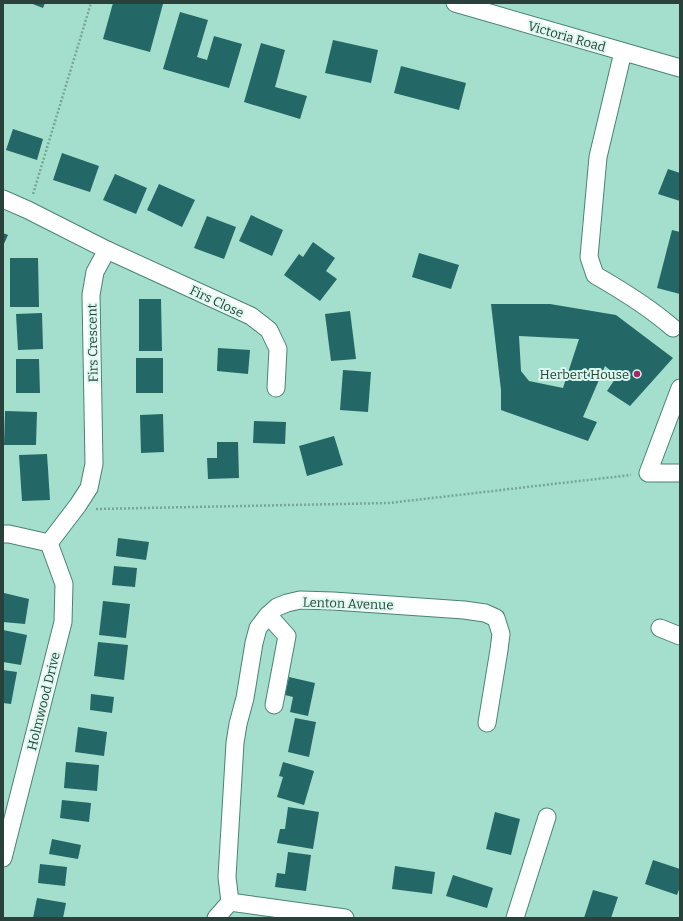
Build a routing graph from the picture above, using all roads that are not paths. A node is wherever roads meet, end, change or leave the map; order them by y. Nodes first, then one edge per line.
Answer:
1 (455, 3) edge
2 (623, 52) junction
3 (680, 68) edge
4 (3, 199) edge
5 (107, 250) junction
6 (673, 328) dead end
7 (276, 388) dead end
8 (680, 388) edge
9 (680, 474) edge
10 (3, 534) edge
11 (49, 543) junction
12 (268, 615) junction
13 (660, 628) dead end
14 (680, 636) edge
15 (274, 705) dead end
16 (486, 723) dead end
17 (547, 817) dead end
18 (3, 858) edge
19 (230, 902) junction
20 (216, 918) edge
21 (345, 918) edge
22 (515, 918) edge

1 - 2 street, Victoria Road
2 - 3 street, Victoria Road
2 - 6 street
4 - 5 street
5 - 7 street, Firs Close
5 - 11 street, Firs Crescent
8 - 9 street
10 - 11 street
11 - 18 street, Holmwood Drive
12 - 15 street
12 - 16 street, Lenton Avenue
12 - 19 street, Lenton Avenue
13 - 14 street
17 - 22 street
19 - 20 street
19 - 21 street

